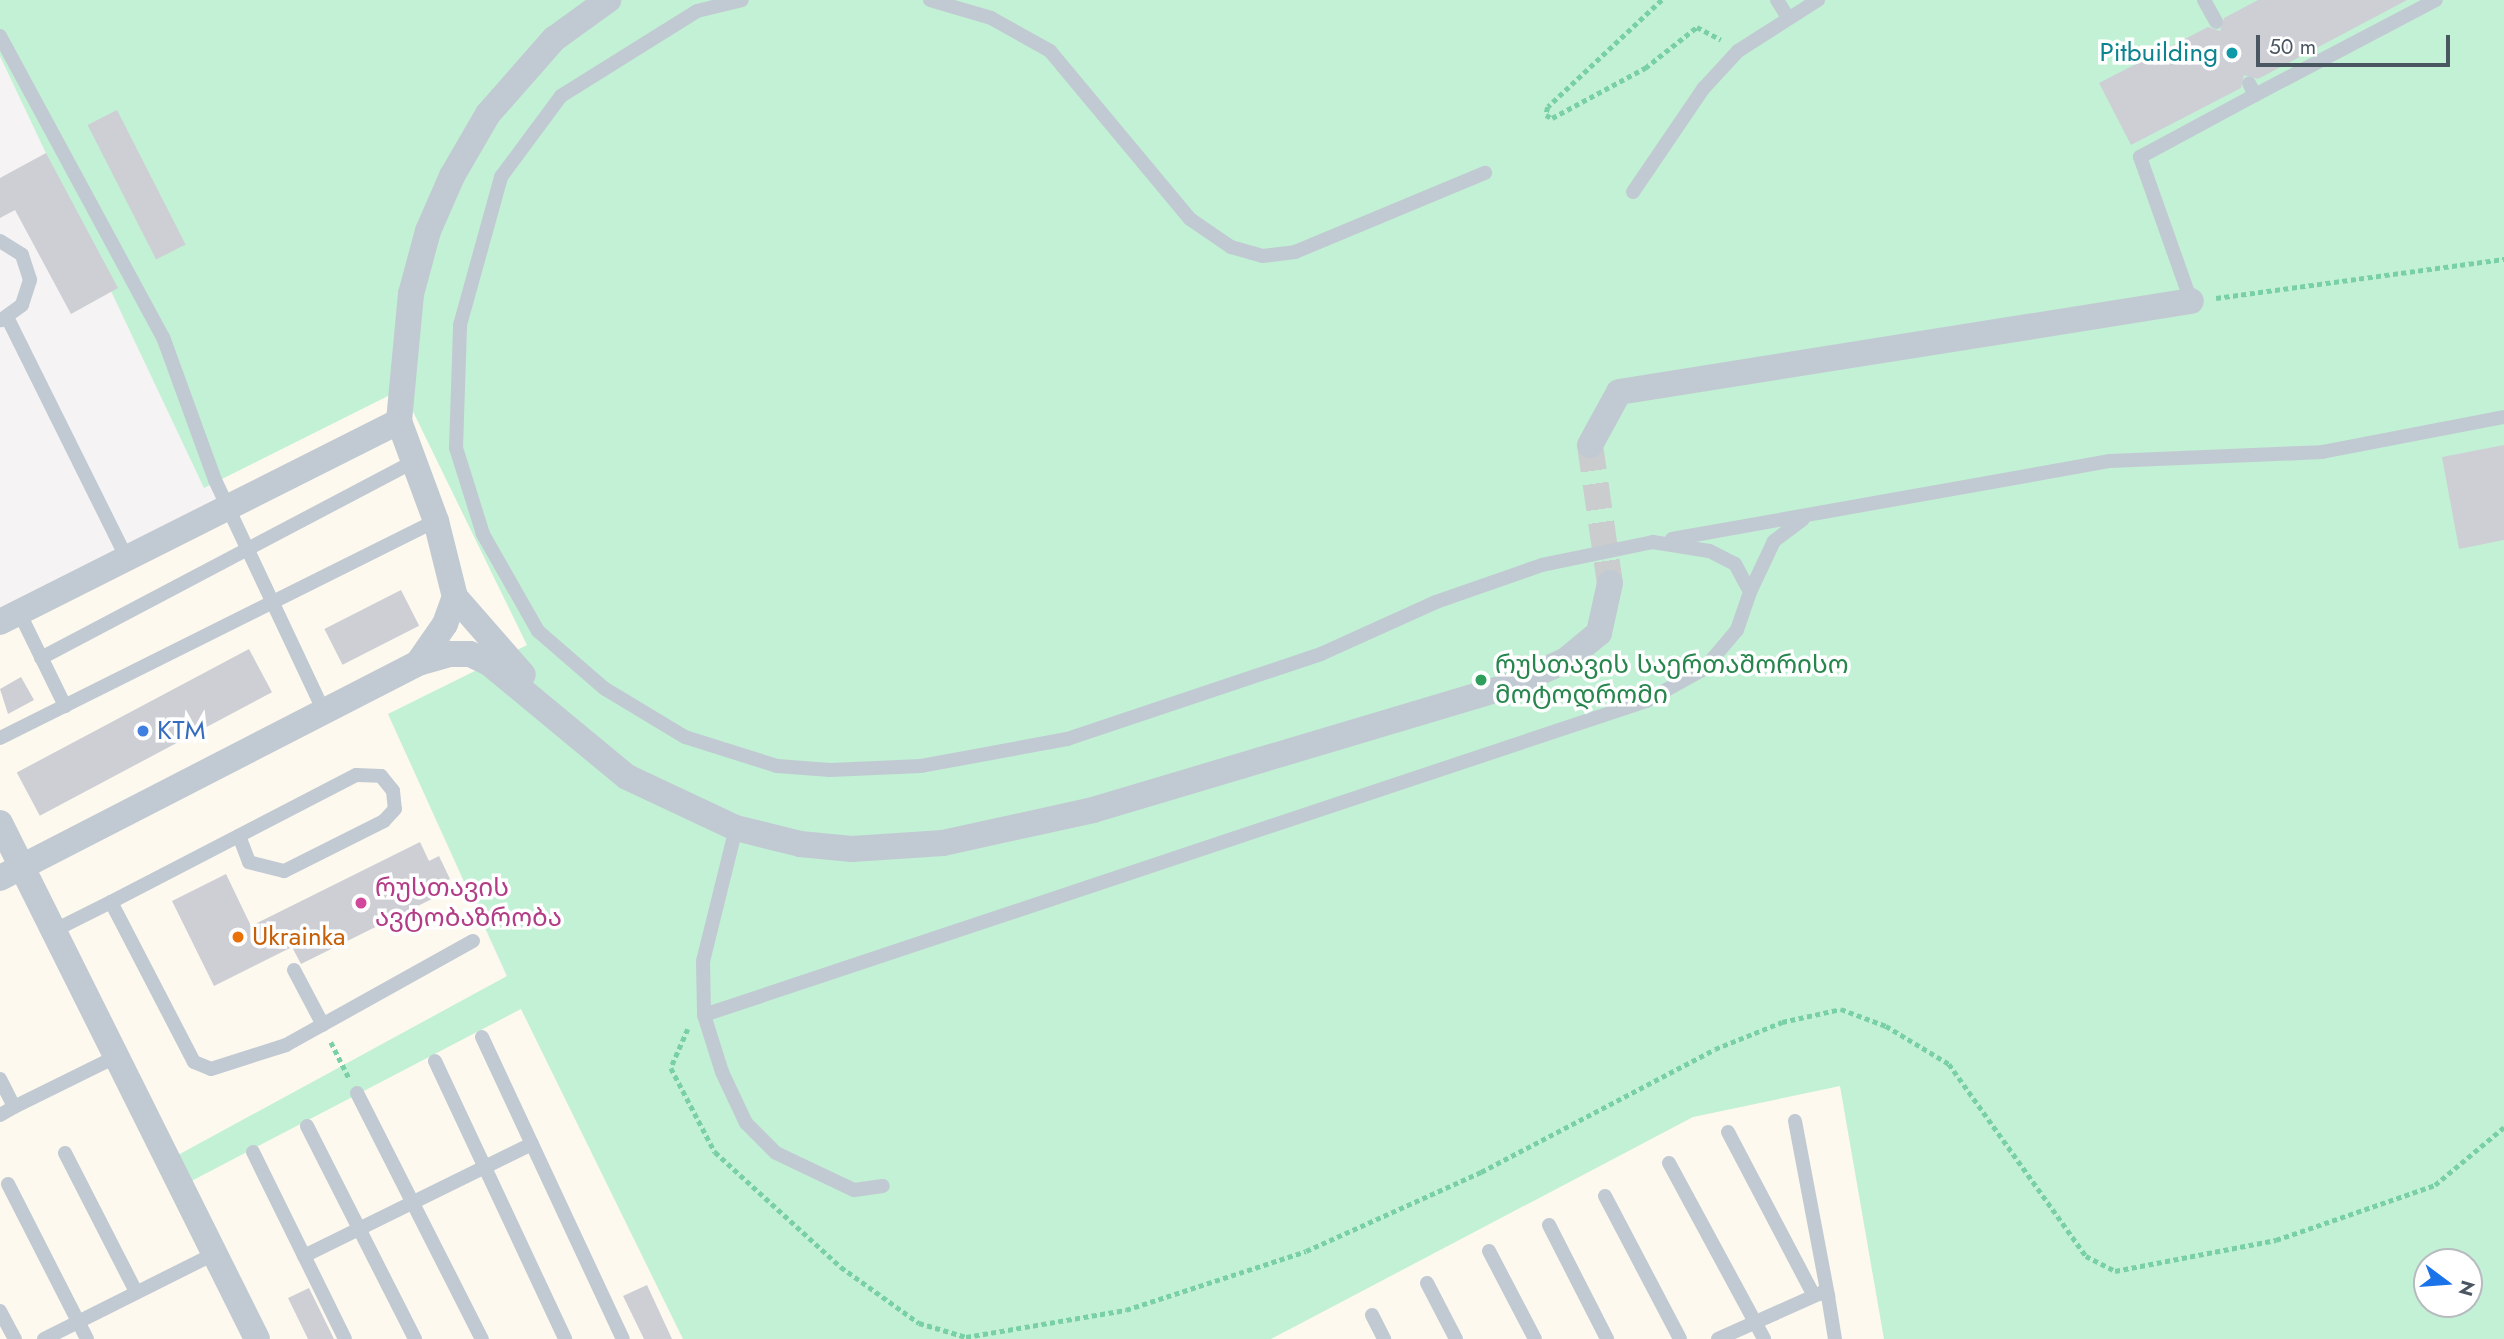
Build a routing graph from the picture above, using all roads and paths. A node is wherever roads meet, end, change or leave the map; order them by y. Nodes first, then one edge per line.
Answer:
1 (608, 0) edge
2 (742, 0) edge
3 (930, 0) edge
4 (1662, 0) edge
5 (1777, 0) edge
6 (1818, 0) edge
7 (2204, 0) edge
8 (2436, 0) edge
9 (1787, 16) junction
10 (2216, 22) dead end
11 (0, 36) edge
12 (1738, 51) junction
13 (1485, 173) dead end
14 (1633, 192) dead end
15 (0, 241) edge
16 (2504, 259) edge
17 (2191, 301) junction
18 (4, 319) edge
19 (2504, 417) edge
20 (399, 421) junction
21 (1590, 445) tunnel mouth
22 (414, 461) junction
23 (229, 509) junction
24 (1807, 516) junction
25 (436, 521) junction
26 (1653, 542) junction
27 (246, 550) junction
28 (127, 559) junction
29 (1611, 583) tunnel mouth
30 (1750, 592) junction
31 (456, 597) junction
32 (272, 603) junction
33 (10, 617) edge
34 (41, 658) junction
35 (418, 663) junction
36 (540, 704) junction
37 (65, 706) junction
38 (324, 712) junction
39 (0, 738) edge
40 (0, 823) edge
41 (736, 828) junction
42 (239, 836) junction
43 (11, 873) edge
44 (111, 902) junction
45 (51, 932) junction
46 (473, 941) dead end
47 (294, 970) dead end
48 (704, 1015) junction
49 (323, 1025) junction
50 (482, 1037) dead end
51 (115, 1058) junction
52 (435, 1060) dead end
53 (0, 1079) edge
54 (357, 1093) dead end
55 (14, 1107) junction
56 (0, 1115) edge
57 (1795, 1121) dead end
58 (307, 1126) dead end
59 (2504, 1127) edge
60 (1728, 1132) dead end
61 (533, 1144) junction
62 (253, 1152) dead end
63 (65, 1153) dead end
64 (1668, 1163) dead end
65 (485, 1167) junction
66 (8, 1184) dead end
67 (883, 1186) dead end
68 (1605, 1196) dead end
69 (412, 1203) junction
70 (1549, 1226) dead end
71 (1489, 1251) dead end
72 (214, 1254) junction
73 (304, 1256) junction
74 (1427, 1283) dead end
75 (136, 1292) junction
76 (1821, 1295) junction
77 (0, 1311) edge
78 (1372, 1315) dead end
79 (79, 1322) junction
80 (1755, 1322) junction
81 (15, 1339) edge
82 (44, 1339) edge
83 (87, 1339) edge
84 (257, 1339) edge
85 (345, 1339) edge
86 (415, 1339) edge
87 (482, 1339) edge
88 (565, 1339) edge
89 (624, 1339) edge
90 (1384, 1339) edge
91 (1456, 1339) edge
92 (1535, 1339) edge
93 (1607, 1339) edge
94 (1680, 1339) edge
95 (1718, 1339) edge
96 (1764, 1339) edge
97 (1835, 1339) edge

1 - 20 street
2 - 26 lane
3 - 13 lane
4 - 12 path
5 - 9 lane
6 - 9 lane
7 - 10 lane
8 - 17 lane
9 - 12 lane
11 - 23 lane
12 - 14 lane
15 - 18 lane
16 - 17 path
17 - 21 street
18 - 28 lane
19 - 24 lane
20 - 22 street
20 - 23 street
22 - 25 street
22 - 27 lane
23 - 27 lane
23 - 28 street
24 - 26 lane
24 - 30 lane
25 - 31 street
25 - 32 lane
26 - 30 lane
27 - 32 lane
27 - 34 lane
28 - 33 street
29 - 41 street
30 - 48 lane
31 - 35 street
31 - 36 street
32 - 37 lane
32 - 38 lane
33 - 34 lane
34 - 37 lane
35 - 36 street
35 - 38 street
36 - 41 street
37 - 39 lane
38 - 43 street
40 - 43 street
41 - 48 lane
42 - 42 lane
42 - 44 lane
43 - 45 street
44 - 45 lane
44 - 49 lane
45 - 51 street
46 - 49 lane
47 - 49 lane
48 - 59 path
48 - 67 lane
50 - 61 lane
51 - 55 lane
51 - 72 street
52 - 65 lane
53 - 55 lane
54 - 69 lane
55 - 56 lane
57 - 76 lane
58 - 86 lane
60 - 76 lane
61 - 65 lane
61 - 89 lane
62 - 73 lane
63 - 75 lane
64 - 80 lane
65 - 69 lane
65 - 88 lane
66 - 79 lane
68 - 94 lane
69 - 73 lane
69 - 87 lane
70 - 93 lane
71 - 92 lane
72 - 75 lane
72 - 84 street
73 - 85 lane
74 - 91 lane
75 - 79 lane
76 - 80 lane
76 - 97 lane
77 - 81 lane
78 - 90 lane
79 - 82 lane
79 - 83 lane
80 - 95 lane
80 - 96 lane

